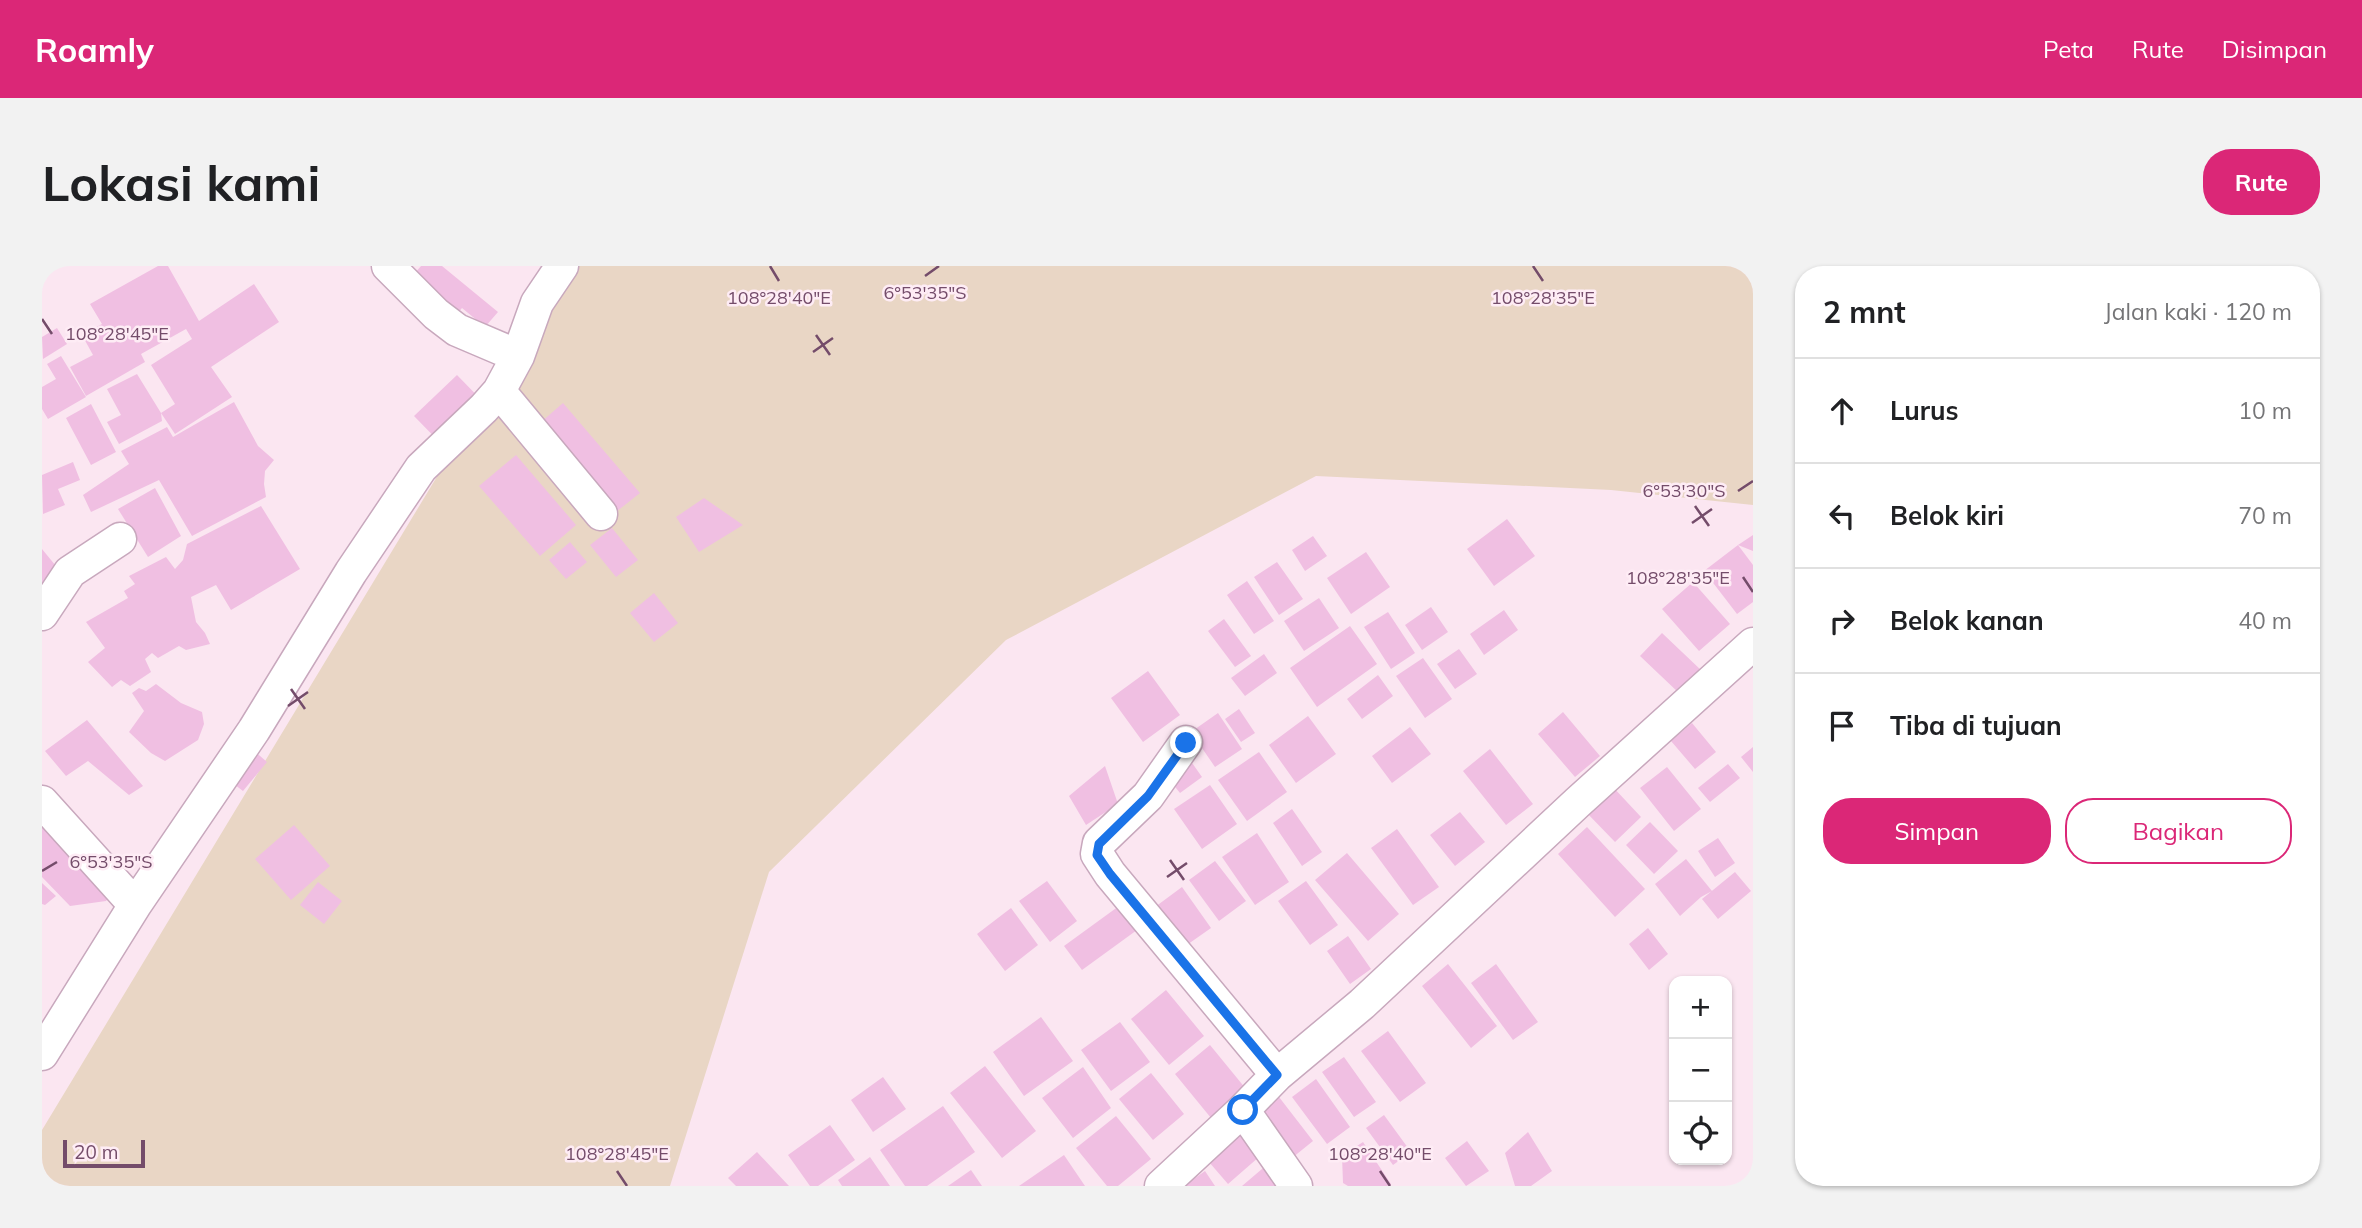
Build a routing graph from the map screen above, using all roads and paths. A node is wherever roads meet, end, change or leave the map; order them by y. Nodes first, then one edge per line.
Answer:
1 (388, 266) edge
2 (562, 266) edge
3 (518, 355) junction
4 (499, 391) junction
5 (601, 514) dead end
6 (120, 539) dead end
7 (42, 614) edge
8 (1753, 645) edge
9 (1186, 743) dead end
10 (42, 802) edge
11 (135, 905) junction
12 (42, 1054) edge
13 (1277, 1075) junction
14 (1243, 1110) junction
15 (1161, 1186) edge
16 (1297, 1186) edge

1 - 3 street
2 - 3 street
3 - 4 street
4 - 5 street
4 - 11 street
6 - 7 street
8 - 13 street
9 - 13 street
10 - 11 street
11 - 12 street
13 - 14 street
14 - 15 street
14 - 16 street

